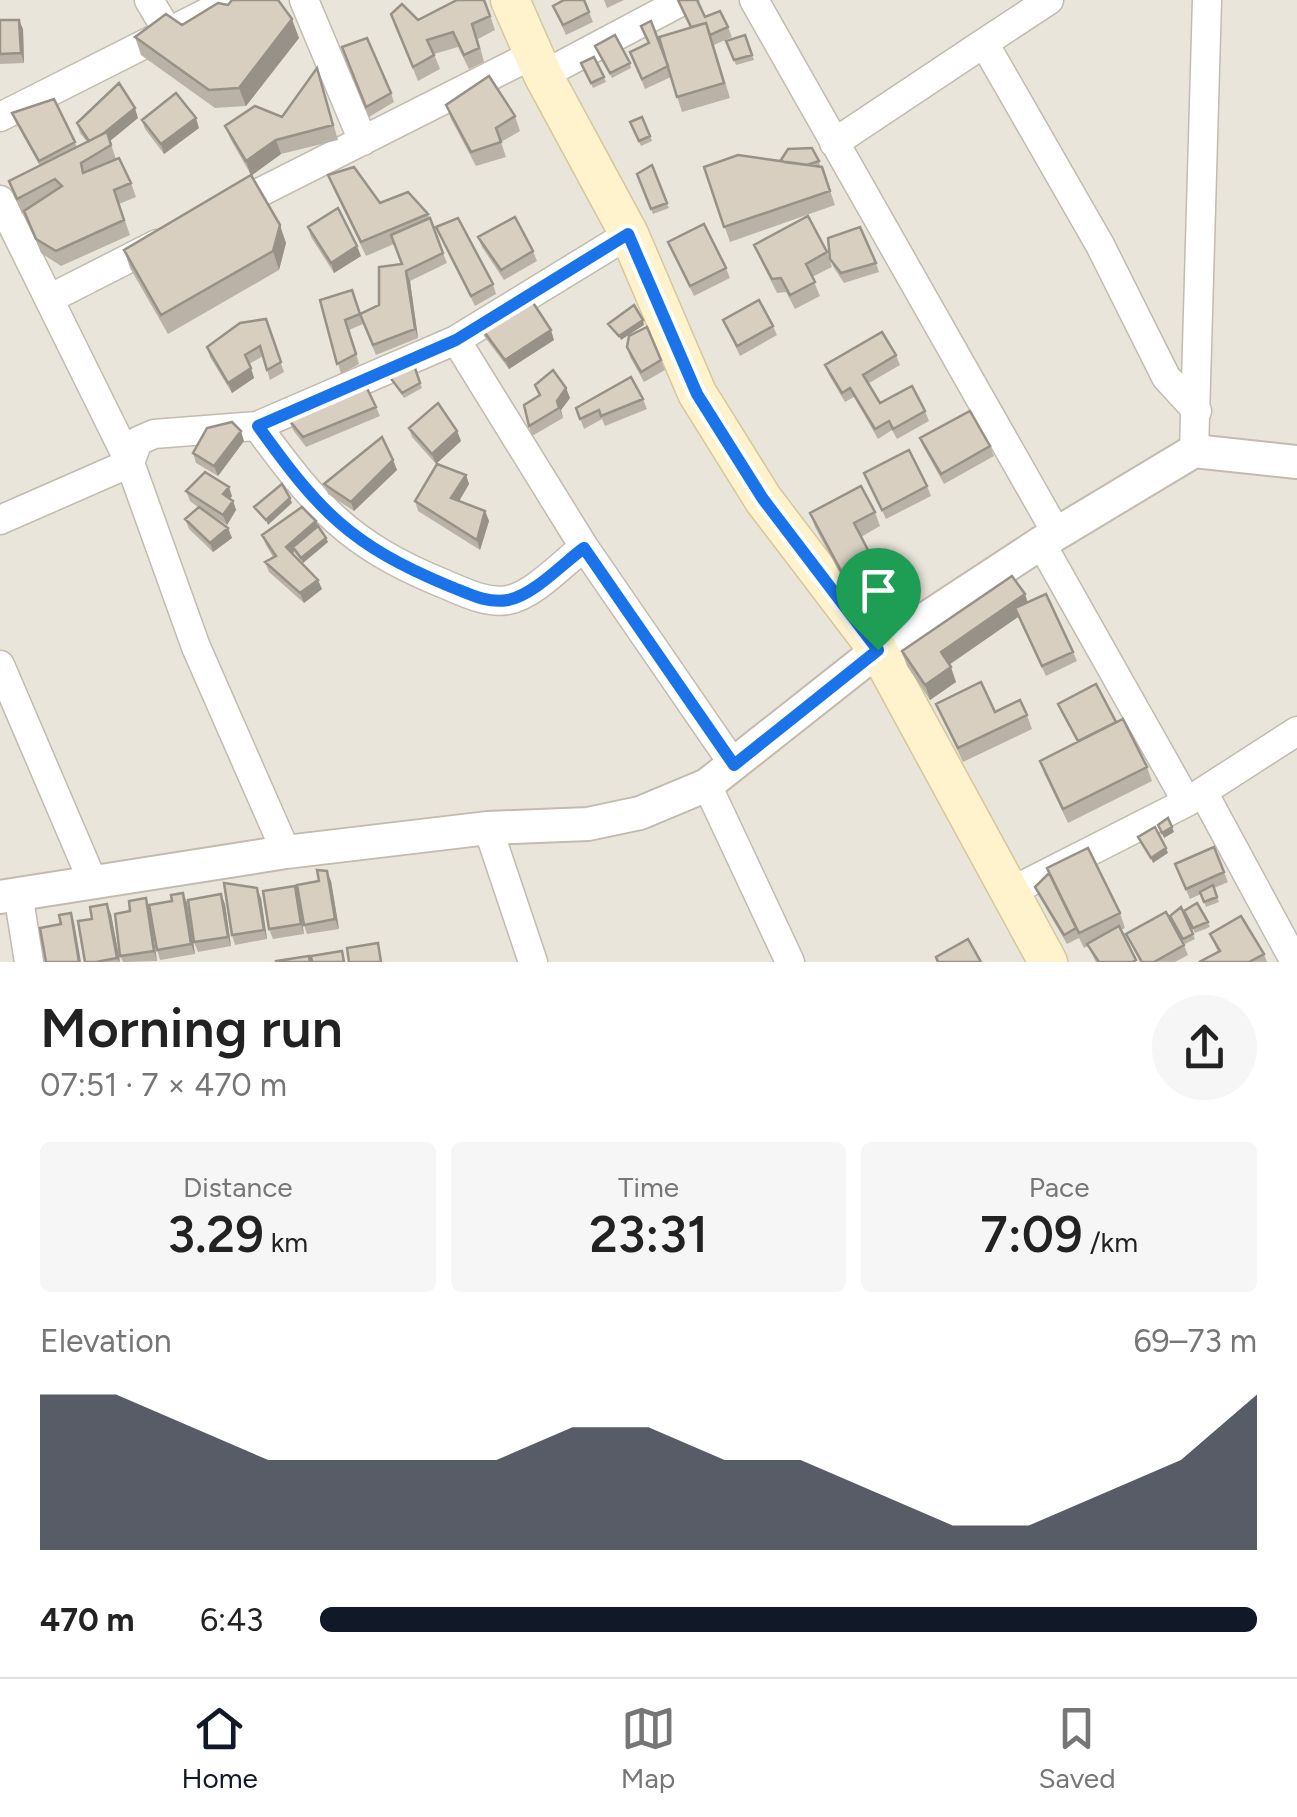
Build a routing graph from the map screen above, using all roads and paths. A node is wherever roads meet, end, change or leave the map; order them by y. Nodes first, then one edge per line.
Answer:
1 (150, 0) edge
2 (232, 0) edge
3 (304, 0) edge
4 (510, 0) edge
5 (684, 0) edge
6 (754, 0) edge
7 (1049, 0) edge
8 (1207, 0) edge
9 (168, 32) junction
10 (984, 43) junction
11 (538, 64) junction
12 (0, 117) edge
13 (363, 140) junction
14 (834, 144) junction
15 (0, 200) edge
16 (628, 234) junction
17 (50, 299) junction
18 (456, 340) junction
19 (1197, 411) junction
20 (258, 426) junction
21 (1194, 451) junction
22 (1297, 462) edge
23 (130, 463) junction
24 (0, 520) edge
25 (1049, 538) junction
26 (584, 548) junction
27 (878, 650) junction
28 (0, 665) edge
29 (1297, 731) edge
30 (734, 765) junction
31 (707, 785) junction
32 (1195, 797) junction
33 (488, 828) junction
34 (286, 852) junction
35 (92, 880) junction
36 (1008, 892) junction
37 (9, 895) edge
38 (29, 962) edge
39 (532, 962) edge
40 (790, 962) edge
41 (1048, 962) edge
42 (1295, 962) edge

1 - 9 street
2 - 9 street
3 - 13 street
4 - 11 main road
5 - 11 street
6 - 14 street
7 - 10 street
8 - 19 street
9 - 12 street
10 - 14 street
10 - 19 street
11 - 13 street
11 - 16 main road
13 - 17 street
14 - 25 street
15 - 17 street
16 - 18 street
16 - 27 main road
17 - 23 street
18 - 20 street
18 - 26 street
19 - 21 street
20 - 23 street
20 - 26 street
21 - 22 street
21 - 25 street
23 - 24 street
23 - 34 street
25 - 27 street
25 - 32 street
26 - 30 street
27 - 30 street
27 - 36 main road
28 - 35 street
29 - 32 street
30 - 31 street
31 - 33 street
31 - 40 street
32 - 36 street
32 - 42 street
33 - 34 street
33 - 39 street
34 - 35 street
35 - 37 street
36 - 41 main road
37 - 38 street

